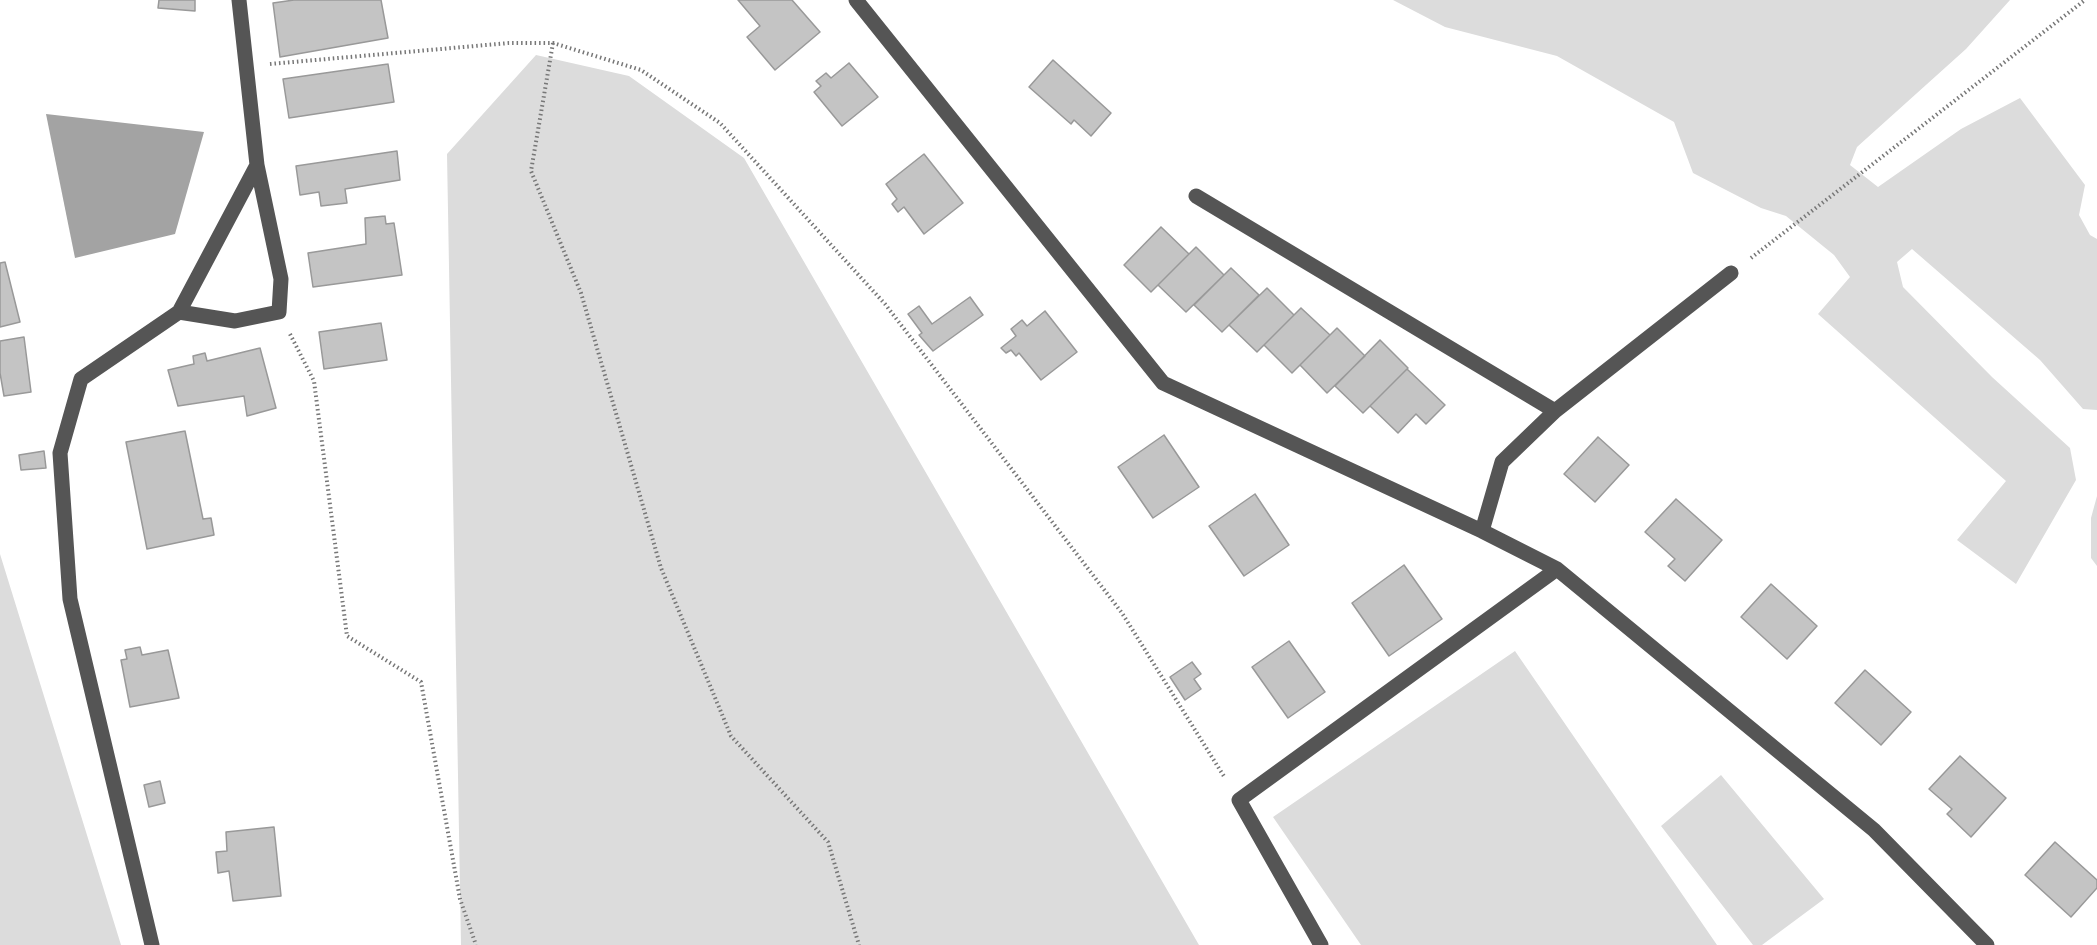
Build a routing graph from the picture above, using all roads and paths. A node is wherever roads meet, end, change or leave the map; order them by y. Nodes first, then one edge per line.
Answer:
1 (239, 0) edge
2 (856, 0) edge
3 (2085, 0) edge
4 (553, 43) junction
5 (248, 66) junction
6 (257, 165) junction
7 (1196, 196) dead end
8 (1731, 273) joint
9 (179, 312) junction
10 (279, 312) junction
11 (1555, 411) junction
12 (1482, 531) junction
13 (1557, 569) junction
14 (1239, 800) junction
15 (152, 945) edge
16 (476, 945) edge
17 (860, 945) edge
18 (1322, 945) edge
19 (1987, 945) edge

1 - 5 street
2 - 12 street
3 - 8 path
4 - 5 path
4 - 14 path
4 - 17 path
5 - 6 street
6 - 9 street
6 - 10 street
7 - 11 street
8 - 11 street
9 - 10 street
9 - 15 street
10 - 16 path
11 - 12 street
12 - 13 street
13 - 14 street
13 - 19 street
14 - 18 street

